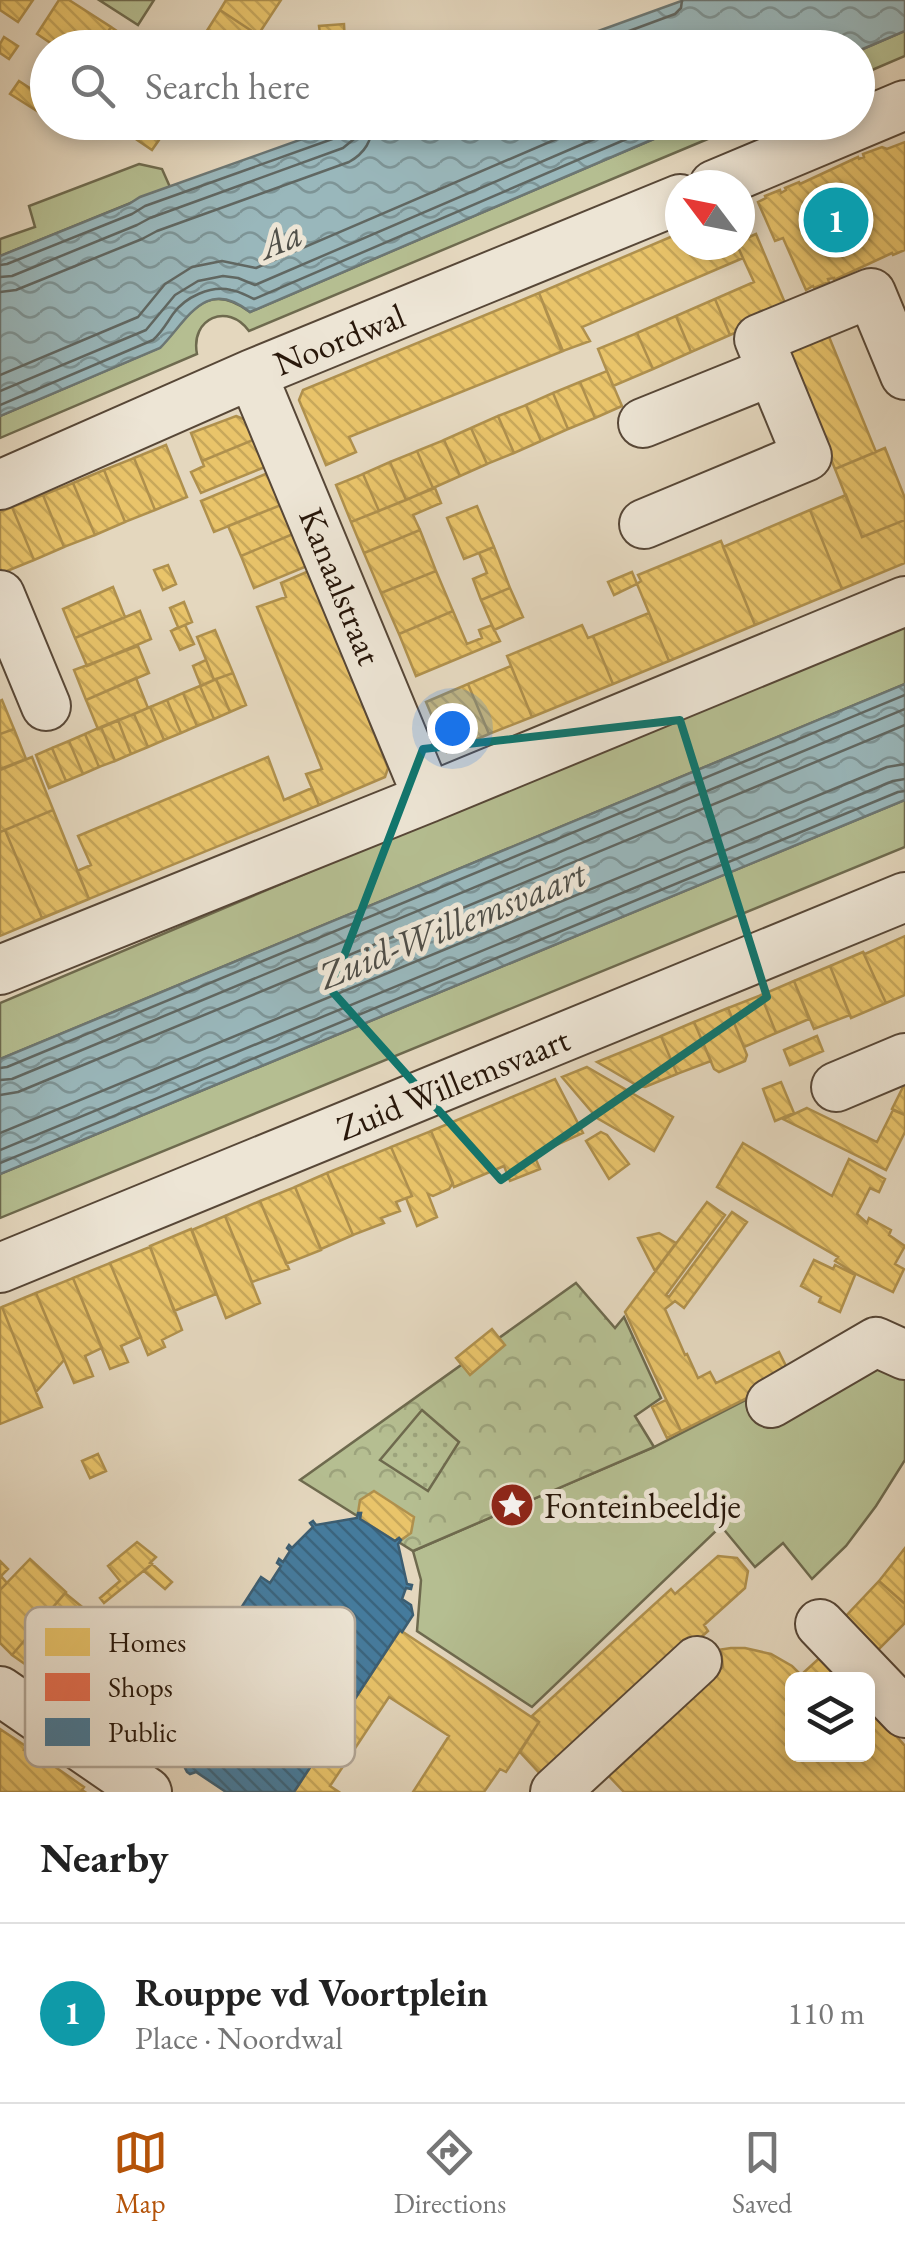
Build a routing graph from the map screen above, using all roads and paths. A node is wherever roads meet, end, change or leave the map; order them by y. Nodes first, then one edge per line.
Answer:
1 (905, 105) edge
2 (875, 118) edge
3 (821, 140) edge
4 (750, 170) edge
5 (665, 205) edge
6 (888, 293) edge
7 (772, 370) junction
8 (252, 374) junction
9 (905, 375) edge
10 (643, 423) dead end
11 (0, 485) edge
12 (644, 524) dead end
13 (0, 594) edge
14 (905, 601) edge
15 (46, 706) dead end
16 (428, 798) junction
17 (905, 898) edge
18 (0, 970) edge
19 (905, 1058) edge
20 (836, 1087) dead end
21 (0, 1268) edge
22 (905, 1355) edge
23 (771, 1402) dead end
24 (820, 1624) dead end
25 (697, 1661) dead end
26 (905, 1714) edge
27 (111, 1767) edge
28 (148, 1792) edge
29 (554, 1792) edge

1 - 2 street
3 - 4 street
5 - 8 street, Noordwal
6 - 7 street
6 - 9 street
7 - 10 street
7 - 12 street
8 - 11 street, Noordwal
8 - 16 street, Kanaalstraat
13 - 15 street
14 - 16 street
16 - 18 street
17 - 21 street, Zuid Willemsvaart
19 - 20 street
22 - 23 street
24 - 26 street
25 - 29 street
27 - 28 street

